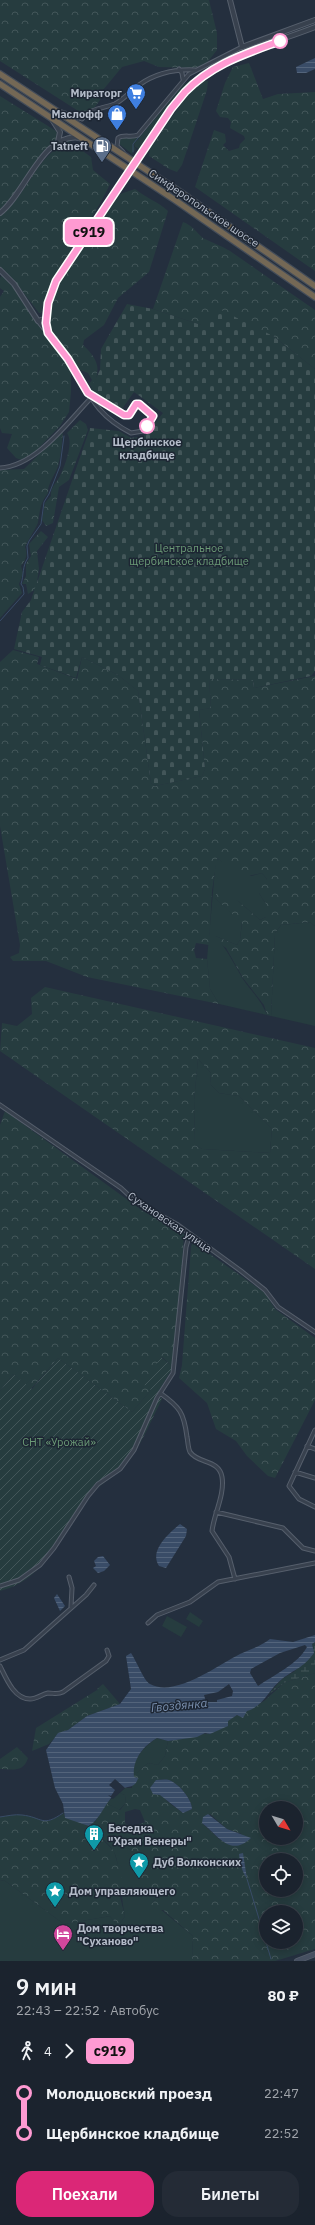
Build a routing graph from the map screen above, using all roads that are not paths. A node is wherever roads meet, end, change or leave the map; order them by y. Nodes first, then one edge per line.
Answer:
1 (230, 0) edge
2 (315, 20) edge
3 (315, 28) edge
4 (242, 47) junction
5 (179, 69) junction
6 (196, 70) junction
7 (0, 74) edge
8 (182, 81) junction
9 (0, 84) edge
10 (56, 109) junction
11 (48, 115) junction
12 (83, 139) junction
13 (57, 144) junction
14 (129, 158) junction
15 (0, 213) edge
16 (0, 270) edge
17 (315, 286) edge
18 (315, 297) edge
19 (46, 318) junction
20 (38, 321) junction
21 (48, 333) junction
22 (88, 393) junction
23 (90, 399) junction
24 (0, 468) edge
25 (0, 1104) edge
26 (194, 1237) junction
27 (315, 1332) edge
28 (160, 1393) junction
29 (315, 1430) edge
30 (307, 1446) junction
31 (315, 1449) edge
32 (295, 1472) junction
33 (315, 1478) edge
34 (315, 1507) edge
35 (216, 1512) junction
36 (315, 1551) edge
37 (315, 1555) edge
38 (315, 1563) edge
39 (69, 1577) dead end
40 (235, 1579) junction
41 (94, 1585) dead end
42 (0, 1586) edge
43 (71, 1608) junction
44 (148, 1623) dead end
45 (107, 1650) dead end
46 (0, 1660) edge
47 (0, 1666) edge
48 (315, 1954) edge
49 (297, 1961) edge

1 - 4 street
2 - 4 street
3 - 19 street, bridge
4 - 6 street
5 - 6 street
5 - 8 street
5 - 10 street
6 - 8 street
7 - 10 highway, Симферопольское шоссе
8 - 14 street
9 - 11 highway, Симферопольское шоссе
10 - 14 highway, Симферопольское шоссе
11 - 12 highway, Симферопольское шоссе
11 - 13 street
12 - 13 street
12 - 18 highway, Симферопольское шоссе
13 - 15 street
14 - 17 highway, Симферопольское шоссе
16 - 20 street
19 - 20 street
19 - 21 street
20 - 21 street
21 - 22 street
22 - 23 street
22 - 23 street
23 - 24 street
25 - 26 street, Сухановская улица
26 - 27 street, Сухановская улица
26 - 28 street
28 - 35 street
28 - 42 street
29 - 30 street
30 - 31 street
30 - 32 street
32 - 33 street
32 - 34 street
35 - 36 street
35 - 40 street
36 - 37 street
38 - 40 street
39 - 43 street
40 - 44 street
41 - 43 street
43 - 46 street
45 - 47 street
48 - 49 main road

